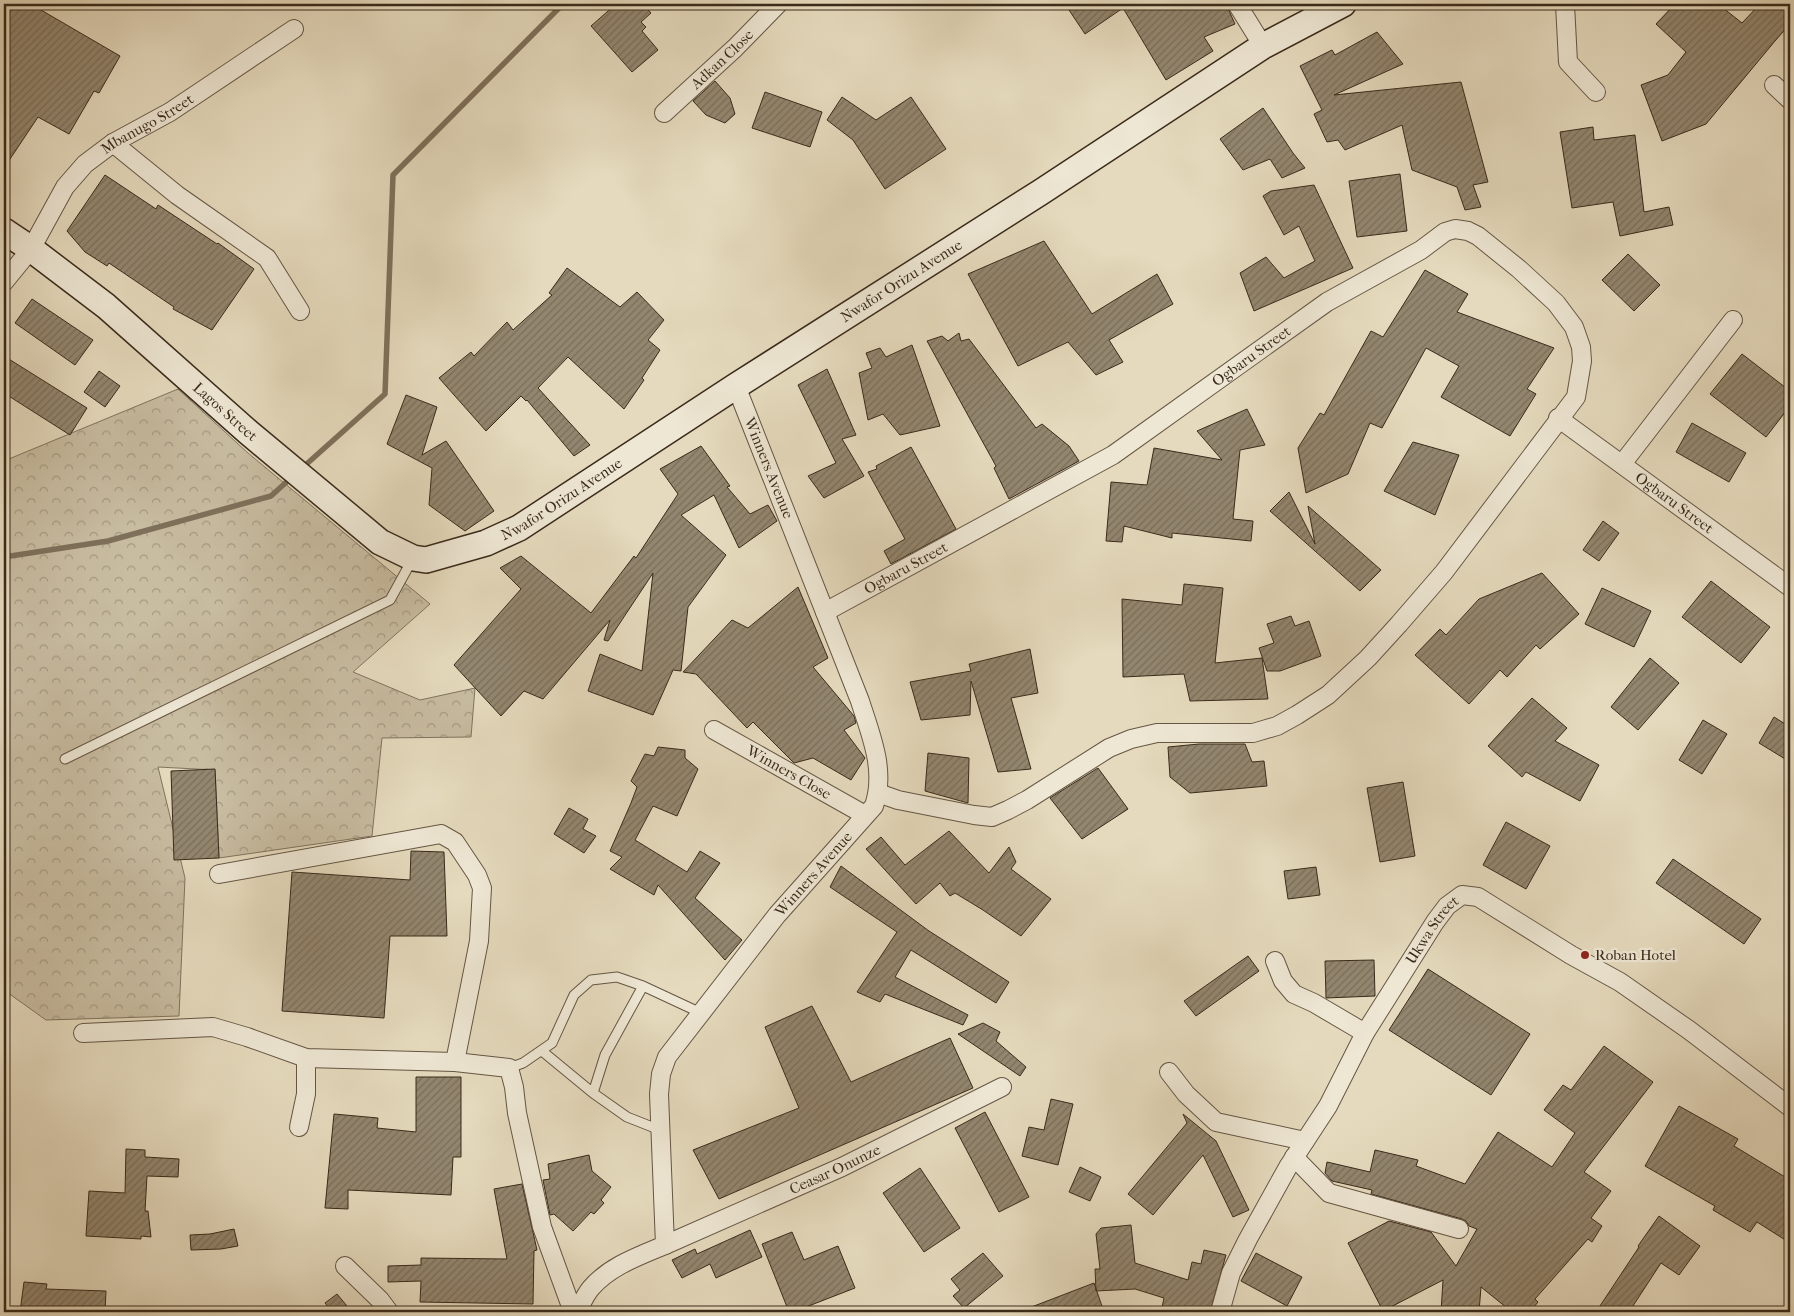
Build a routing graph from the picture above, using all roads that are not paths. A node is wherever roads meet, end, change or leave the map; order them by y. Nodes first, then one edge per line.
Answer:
1 (778, 4) edge
2 (1237, 4) edge
3 (1343, 4) edge
4 (1565, 4) edge
5 (294, 29) dead end
6 (1263, 46) junction
7 (1774, 85) dead end
8 (1596, 92) dead end
9 (1790, 100) edge
10 (664, 113) dead end
11 (113, 143) junction
12 (4, 230) edge
13 (31, 249) junction
14 (4, 282) edge
15 (300, 311) dead end
16 (1733, 320) dead end
17 (736, 386) junction
18 (1558, 418) junction
19 (1622, 464) junction
20 (459, 552) joint
21 (413, 558) junction
22 (1790, 587) edge
23 (825, 612) junction
24 (714, 730) dead end
25 (65, 759) dead end
26 (878, 793) junction
27 (865, 815) junction
28 (219, 874) dead end
29 (1275, 962) dead end
30 (643, 986) junction
31 (701, 1013) junction
32 (83, 1033) dead end
33 (1365, 1033) junction
34 (542, 1051) junction
35 (306, 1058) junction
36 (455, 1062) junction
37 (510, 1068) junction
38 (1169, 1072) dead end
39 (1002, 1087) dead end
40 (592, 1093) junction
41 (1790, 1107) edge
42 (299, 1126) dead end
43 (660, 1130) junction
44 (1305, 1141) junction
45 (1294, 1157) junction
46 (1459, 1229) dead end
47 (665, 1245) junction
48 (345, 1266) dead end
49 (389, 1312) edge
50 (573, 1312) edge
51 (577, 1312) edge
52 (1220, 1312) edge

1 - 10 street, Adkan Close
2 - 6 street
3 - 6 street, Nwafor Orizu Avenue
4 - 8 street
5 - 11 street, Mbanugo Street
6 - 17 street, Nwafor Orizu Avenue
7 - 9 street
11 - 13 street, Mbanugo Street
11 - 15 street
12 - 13 street, Lagos Street
13 - 14 street, Mbanugo Street
13 - 21 street, Lagos Street
16 - 19 street
17 - 20 street, Nwafor Orizu Avenue
17 - 23 street, Winners Avenue
18 - 19 street, Ogbaru Street
18 - 23 street, Ogbaru Street
18 - 26 street, Ogbaru Street
19 - 22 street, Ogbaru Street
20 - 21 street, Lagos Street
21 - 25 lane
23 - 26 street, Winners Avenue
24 - 27 street, Winners Close
26 - 27 street, Winners Avenue
27 - 31 street, Winners Avenue
28 - 36 street
29 - 33 street
30 - 31 lane
30 - 34 lane
30 - 40 lane
31 - 43 street, Winners Avenue
32 - 35 street
33 - 41 street, Ukwa Street
33 - 44 street, Ukwa Street
34 - 37 lane
34 - 40 lane
35 - 36 street
35 - 42 street
36 - 37 street
37 - 50 street
38 - 44 street
39 - 47 street, Ceasar Onunze
40 - 43 lane
43 - 47 street, Winners Avenue
44 - 45 street, Ukwa Street
45 - 46 street
45 - 52 street, Ukwa Street
47 - 51 street
48 - 49 street

